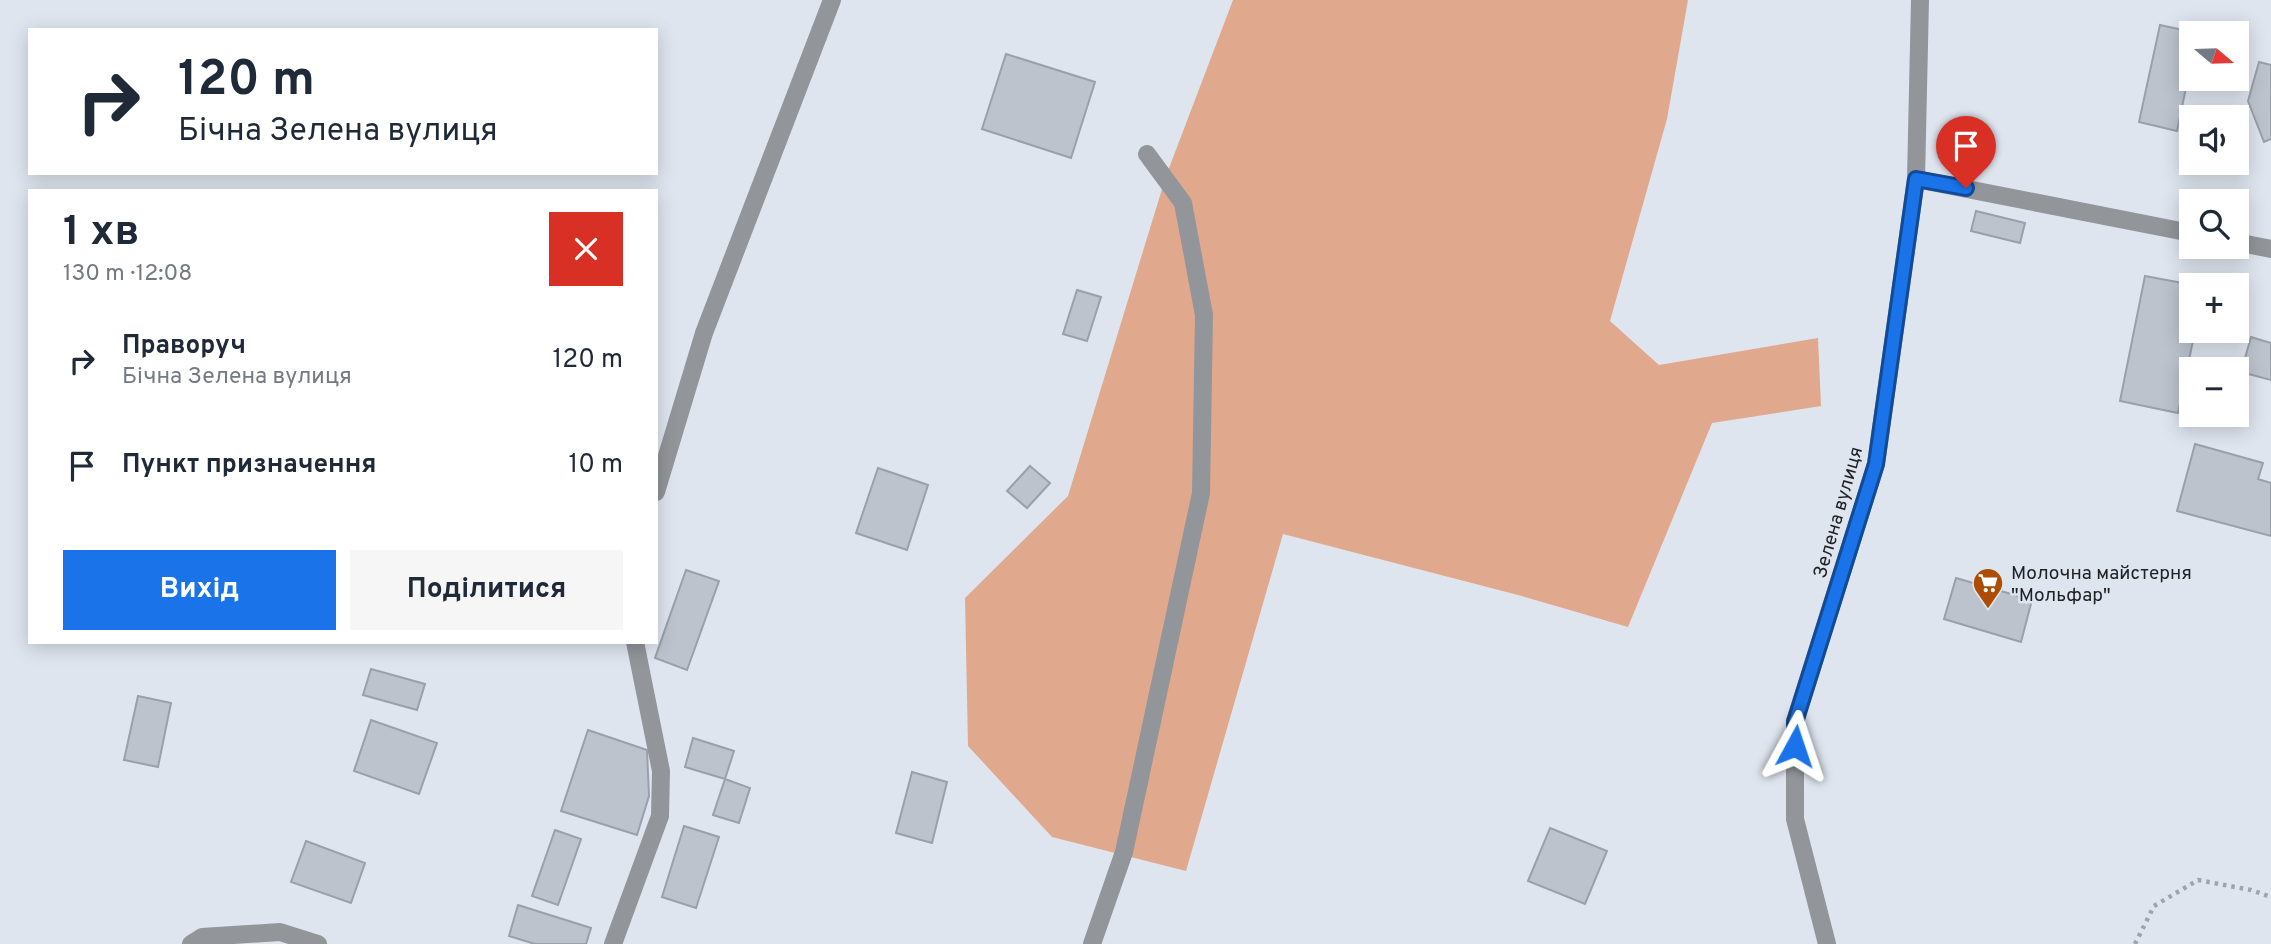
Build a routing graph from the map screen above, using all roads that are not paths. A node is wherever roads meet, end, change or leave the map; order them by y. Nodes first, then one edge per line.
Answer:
1 (832, 0) edge
2 (1920, 0) edge
3 (1147, 154) dead end
4 (1916, 179) junction
5 (2179, 231) edge
6 (2249, 245) edge
7 (2271, 249) edge
8 (658, 485) edge
9 (635, 644) edge
10 (191, 944) edge
11 (318, 944) edge
12 (613, 944) edge
13 (1092, 944) edge
14 (1827, 944) edge

1 - 8 street
2 - 4 street, Зелена вулиця
3 - 13 street
4 - 5 street
4 - 14 street, Зелена вулиця
6 - 7 street
9 - 12 street
10 - 11 street

